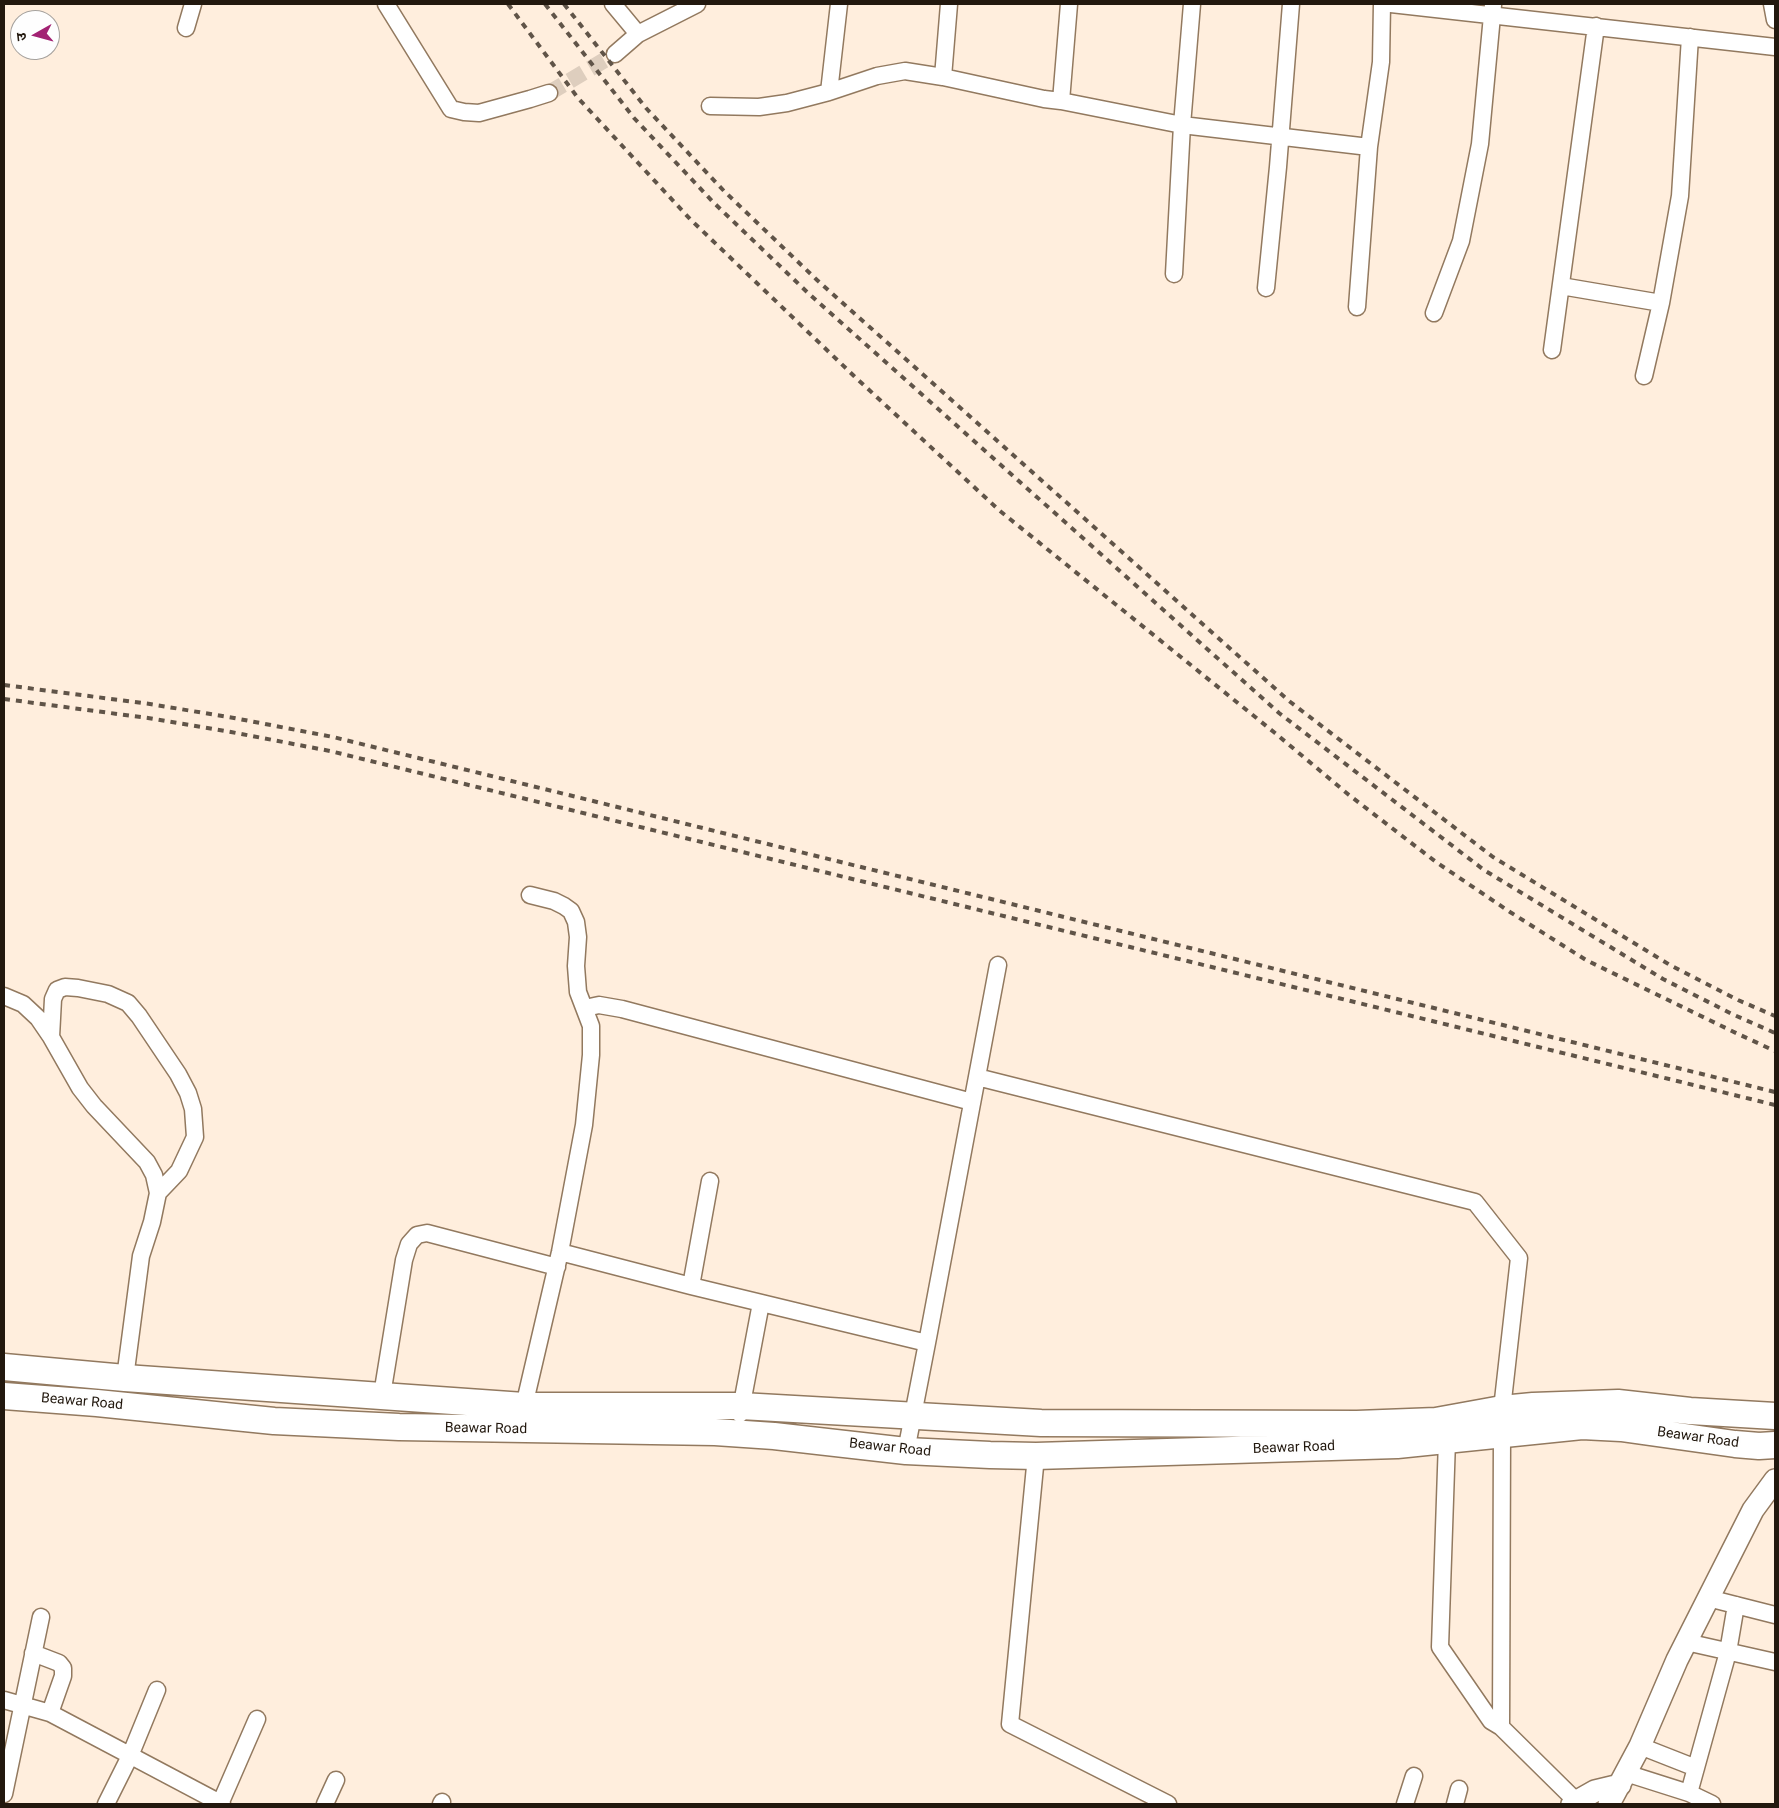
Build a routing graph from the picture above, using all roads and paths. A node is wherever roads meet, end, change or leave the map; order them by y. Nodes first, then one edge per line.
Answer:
1 (193, 4) edge
2 (386, 4) edge
3 (613, 4) edge
4 (839, 4) edge
5 (949, 4) edge
6 (1068, 4) edge
7 (1192, 4) edge
8 (1291, 4) edge
9 (1382, 4) edge
10 (1391, 4) edge
11 (1772, 4) edge
12 (690, 6) edge
13 (1492, 9) edge
14 (1775, 20) edge
15 (1596, 26) junction
16 (186, 28) dead end
17 (638, 34) junction
18 (1690, 37) junction
19 (1775, 47) edge
20 (615, 54) tunnel mouth
21 (943, 77) junction
22 (829, 92) junction
23 (549, 93) tunnel mouth
24 (1061, 101) junction
25 (710, 106) dead end
26 (1182, 124) junction
27 (1281, 136) junction
28 (1369, 147) junction
29 (1174, 274) dead end
30 (1561, 286) junction
31 (1266, 288) dead end
32 (1661, 303) junction
33 (1357, 308) dead end
34 (1434, 312) dead end
35 (1552, 350) dead end
36 (1644, 376) dead end
37 (530, 896) dead end
38 (998, 965) dead end
39 (4, 996) edge
40 (585, 1008) junction
41 (51, 1038) junction
42 (977, 1077) junction
43 (972, 1102) junction
44 (710, 1181) dead end
45 (158, 1193) junction
46 (559, 1260) junction
47 (691, 1286) junction
48 (762, 1303) junction
49 (927, 1343) junction
50 (4, 1367) edge
51 (125, 1378) junction
52 (382, 1395) junction
53 (4, 1396) edge
54 (524, 1406) junction
55 (741, 1406) junction
56 (1775, 1416) edge
57 (914, 1417) junction
58 (1502, 1422) junction
59 (739, 1434) junction
60 (1446, 1440) junction
61 (1775, 1445) edge
62 (906, 1451) junction
63 (1036, 1456) junction
64 (1775, 1480) edge
65 (1708, 1598) junction
66 (1736, 1605) junction
67 (1775, 1615) edge
68 (41, 1617) dead end
69 (1686, 1642) junction
70 (1728, 1652) junction
71 (33, 1653) junction
72 (1775, 1662) edge
73 (157, 1690) dead end
74 (4, 1700) edge
75 (22, 1705) junction
76 (50, 1713) junction
77 (257, 1719) dead end
78 (1501, 1728) junction
79 (1640, 1746) junction
80 (130, 1756) junction
81 (1696, 1768) junction
82 (1414, 1776) dead end
83 (1623, 1779) junction
84 (336, 1780) dead end
85 (1689, 1793) junction
86 (4, 1794) edge
87 (1163, 1803) edge
88 (1574, 1803) edge
89 (106, 1804) edge
90 (221, 1804) edge
91 (325, 1804) edge
92 (1405, 1804) edge
93 (1609, 1804) edge
94 (1712, 1804) edge

1 - 16 street
2 - 23 street
3 - 17 street
4 - 22 street
5 - 21 street
6 - 24 street
7 - 26 street
8 - 27 street
9 - 28 street
10 - 13 street
11 - 14 street
12 - 17 street
13 - 15 street
13 - 34 street
15 - 18 street
15 - 30 street
17 - 20 street
18 - 19 street
18 - 32 street
21 - 22 street
21 - 24 street
22 - 25 street
24 - 26 street
26 - 27 street
26 - 29 street
27 - 28 street
27 - 31 street
28 - 33 street
30 - 32 street
30 - 35 street
32 - 36 street
37 - 40 street
38 - 42 street
39 - 41 street
40 - 43 street
40 - 46 street
41 - 45 street
41 - 45 street
42 - 43 street
42 - 58 street
43 - 49 street
44 - 47 street
45 - 51 street
46 - 47 street
46 - 52 street
46 - 54 street
47 - 48 street
48 - 49 street
48 - 55 street
49 - 57 street
50 - 51 main road, Beawar Road
51 - 52 main road, Beawar Road
52 - 54 main road, Beawar Road
53 - 59 main road, Beawar Road
54 - 55 main road, Beawar Road
55 - 57 main road, Beawar Road
55 - 59 street
56 - 58 main road, Beawar Road
57 - 58 main road, Beawar Road
57 - 62 street
58 - 60 main road, Beawar Road
58 - 61 main road, Beawar Road
58 - 78 street
59 - 62 main road, Beawar Road
60 - 63 main road, Beawar Road
60 - 78 street
62 - 63 main road, Beawar Road
63 - 87 street
64 - 65 street
65 - 66 street
65 - 69 street
66 - 67 street
66 - 70 street
68 - 71 street
69 - 70 street
69 - 79 street
70 - 72 street
70 - 81 street
71 - 75 street
71 - 76 street
73 - 80 street
74 - 75 street
75 - 76 street
75 - 86 street
76 - 80 street
77 - 90 street
78 - 88 street
79 - 81 street
79 - 83 street
80 - 89 street
80 - 90 street
81 - 85 street
82 - 92 street
83 - 85 street
83 - 88 street
83 - 93 street
84 - 91 street
85 - 94 street

